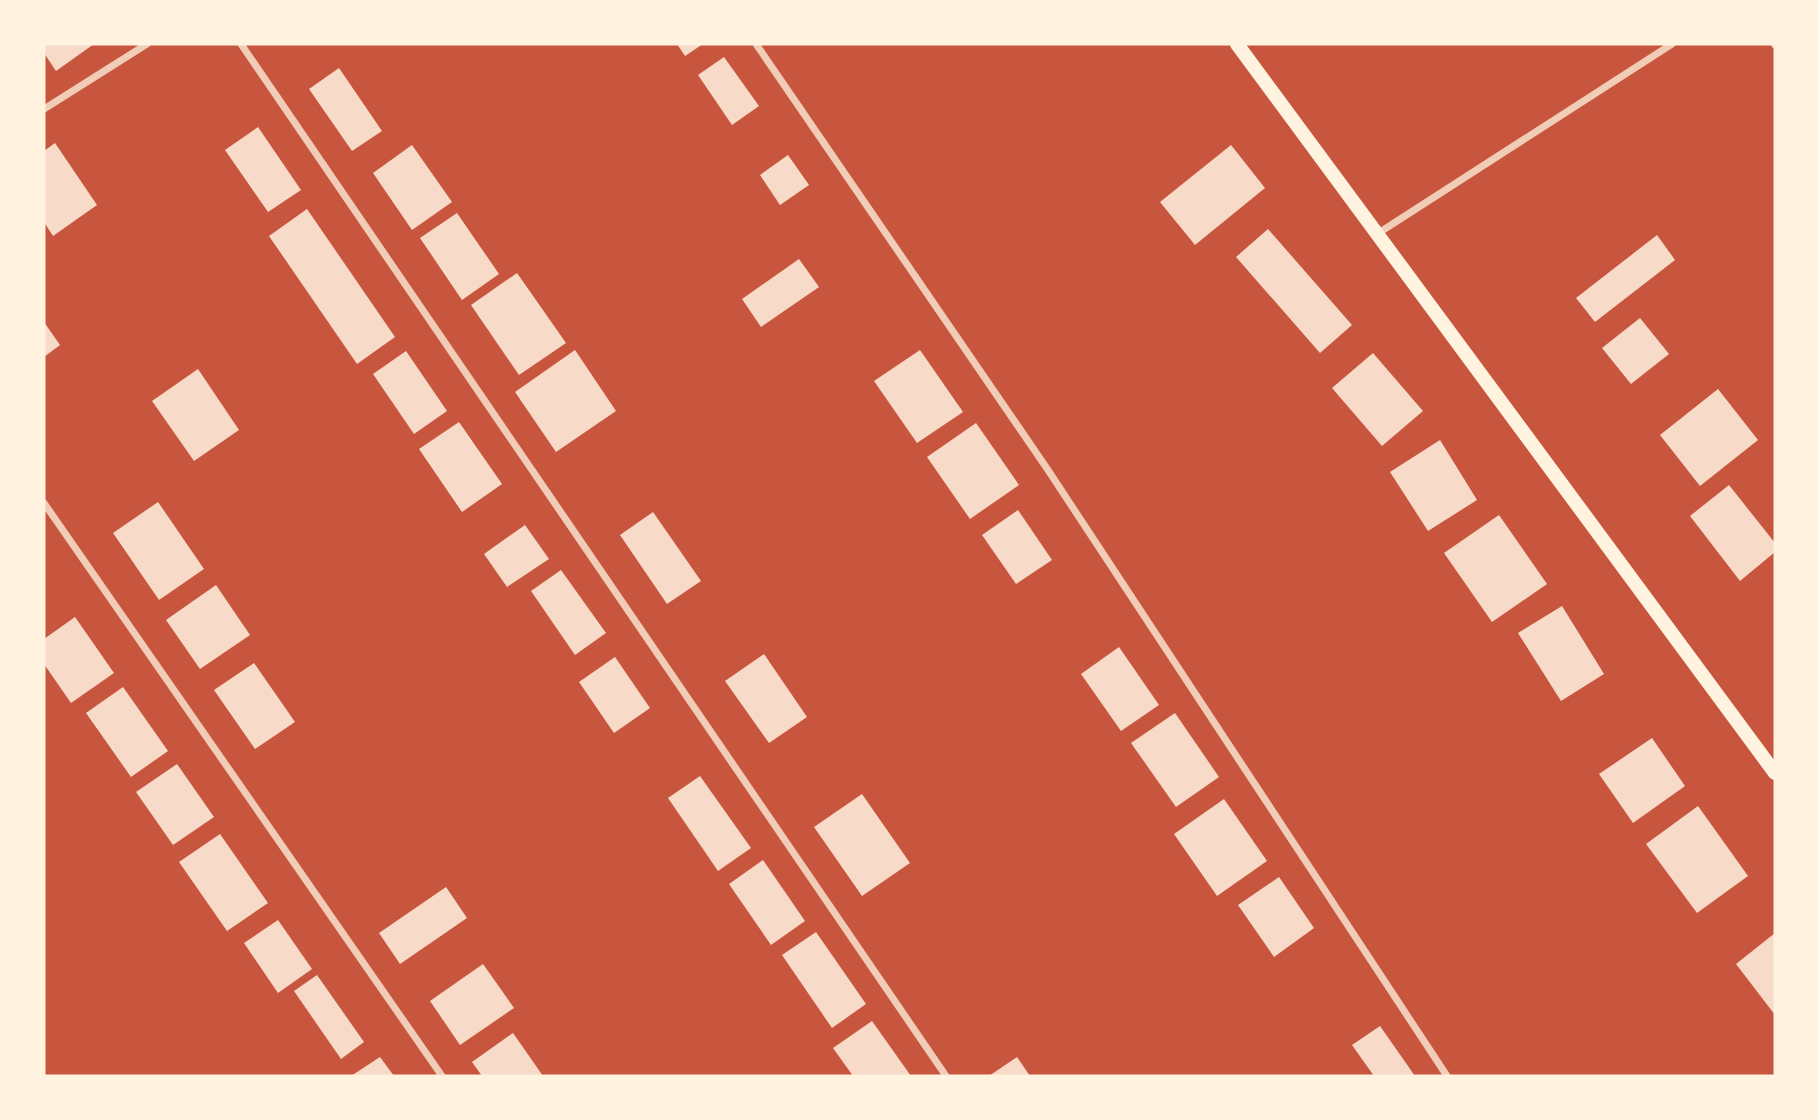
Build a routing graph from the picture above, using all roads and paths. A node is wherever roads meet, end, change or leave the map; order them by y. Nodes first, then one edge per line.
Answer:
1 (147, 44) edge
2 (241, 44) edge
3 (756, 44) edge
4 (1237, 44) edge
5 (1672, 44) edge
6 (44, 108) edge
7 (1377, 234) junction
8 (44, 503) edge
9 (1775, 772) edge
10 (442, 1076) edge
11 (946, 1076) edge
12 (1447, 1076) edge

1 - 6 street
2 - 11 street
3 - 12 street
4 - 7 main road
5 - 7 street
7 - 9 main road
8 - 10 street

